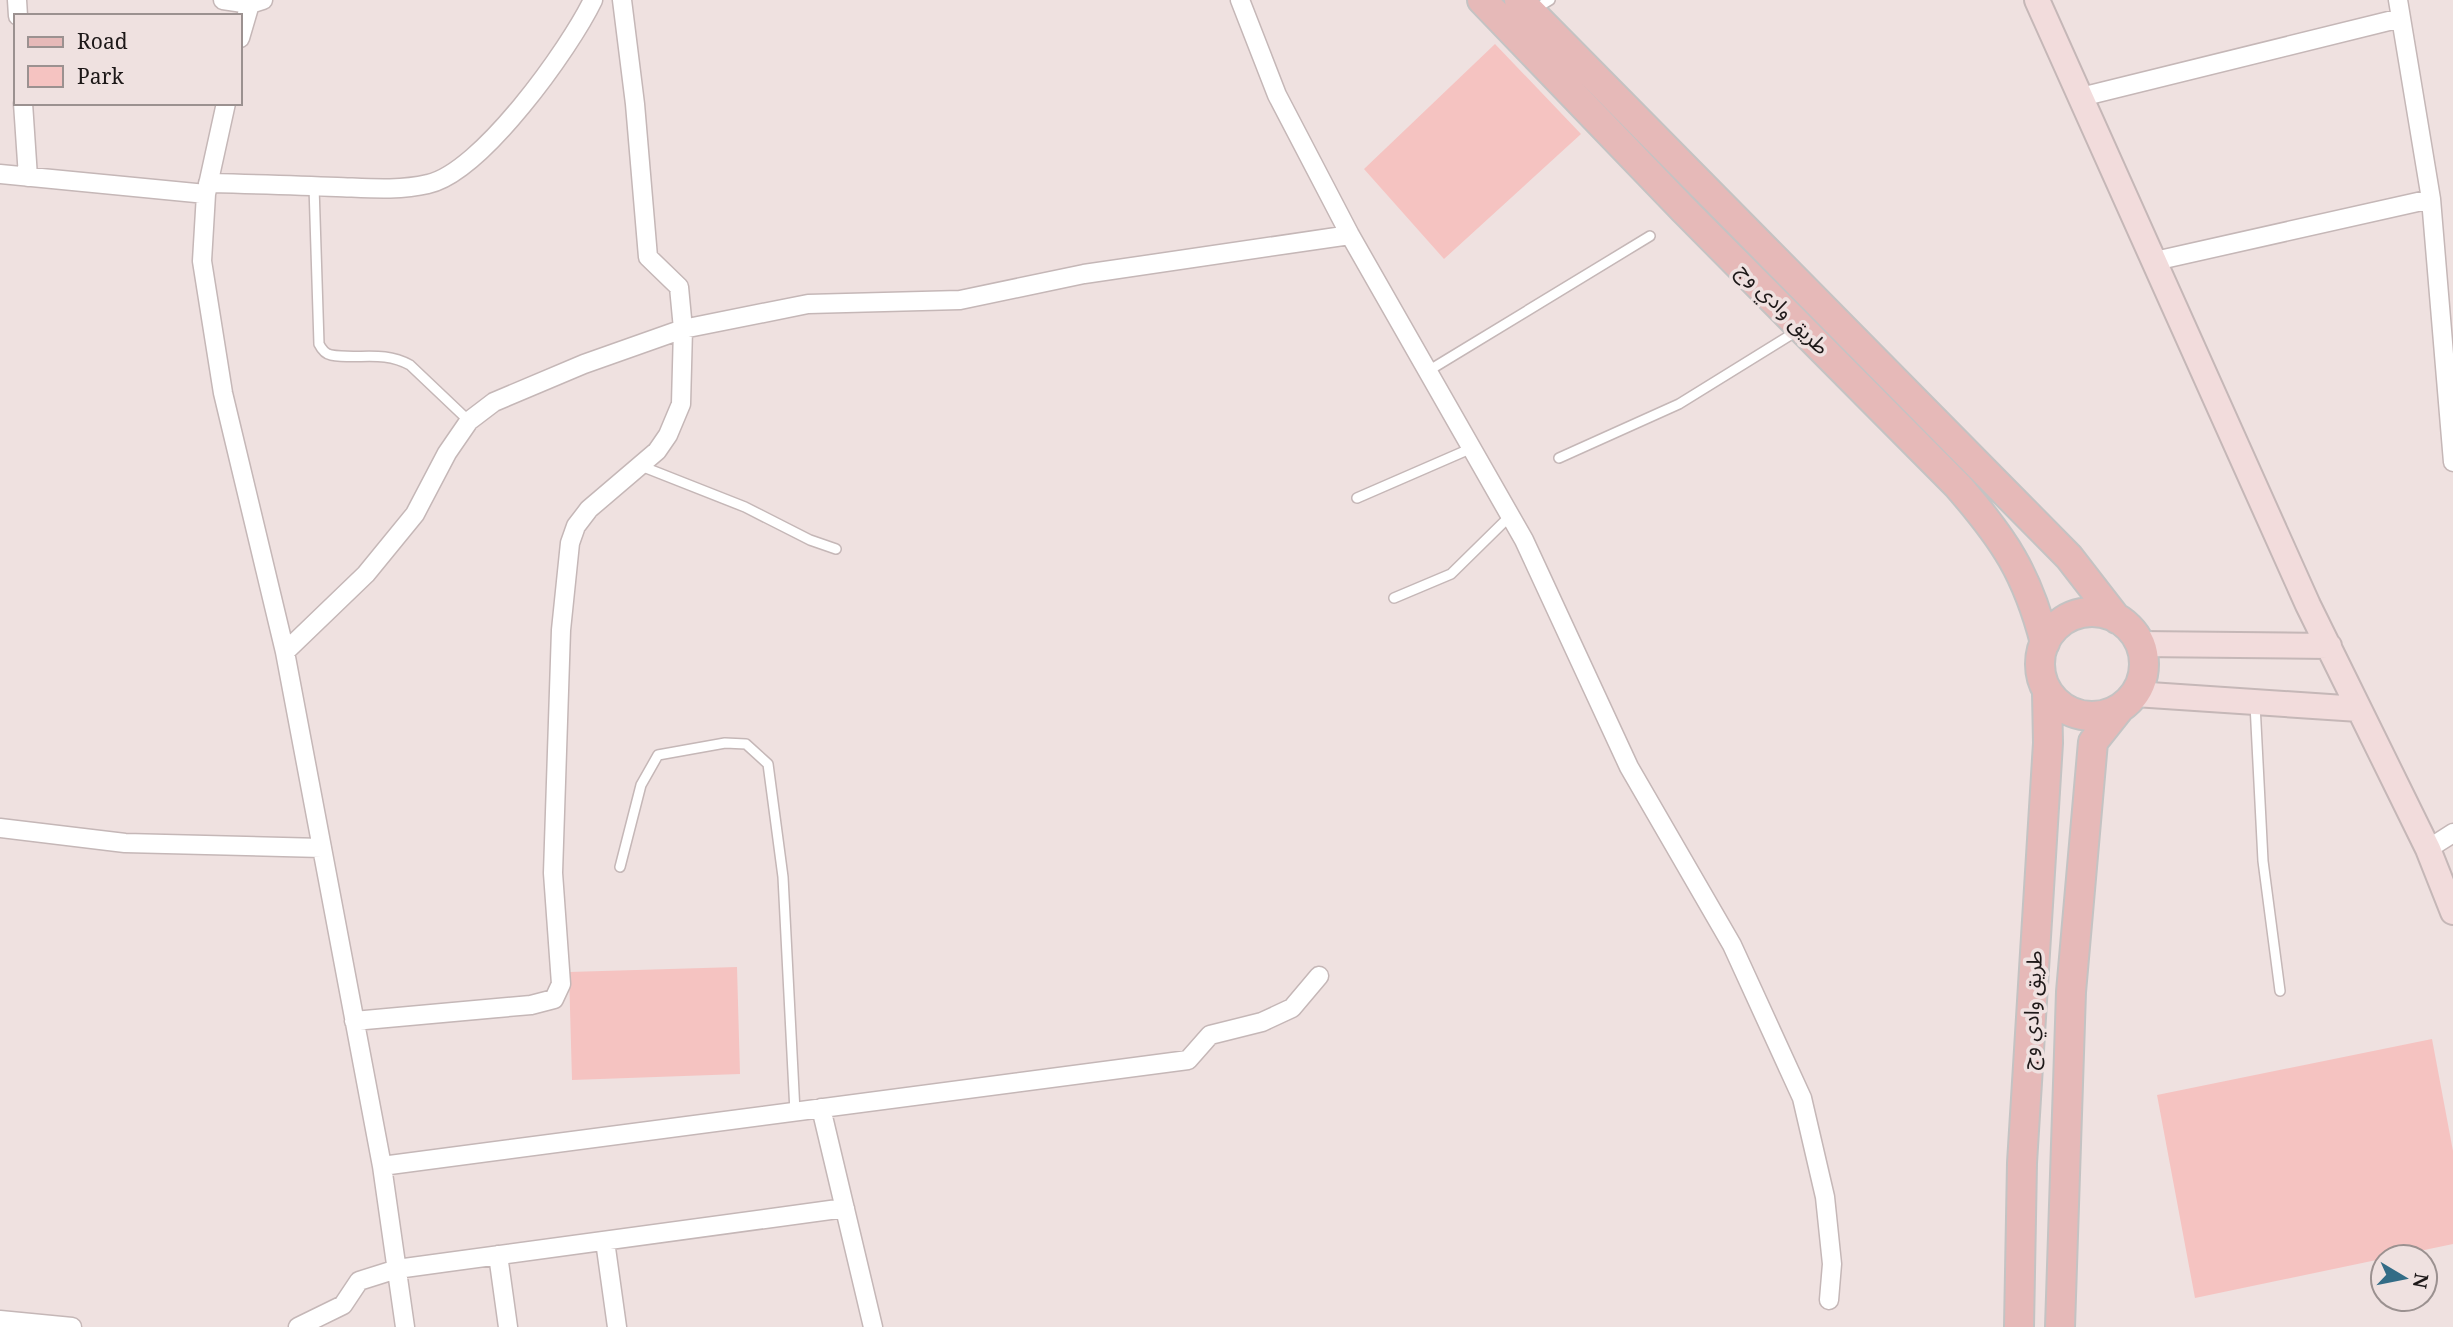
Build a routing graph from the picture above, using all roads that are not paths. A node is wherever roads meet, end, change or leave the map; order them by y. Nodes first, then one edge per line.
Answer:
1 (223, 0) edge
2 (593, 0) edge
3 (622, 0) edge
4 (1240, 0) edge
5 (1482, 0) edge
6 (2037, 0) edge
7 (256, 2) edge
8 (1533, 4) edge
9 (2399, 9) edge
10 (242, 34) edge
11 (2081, 96) junction
12 (23, 105) edge
13 (226, 105) edge
14 (0, 174) edge
15 (28, 177) junction
16 (314, 186) junction
17 (207, 188) junction
18 (2431, 199) junction
19 (1350, 235) junction
20 (1650, 236) dead end
21 (2155, 261) junction
22 (1801, 328) junction
23 (683, 329) junction
24 (1428, 371) junction
25 (469, 421) junction
26 (1472, 448) junction
27 (2453, 452) edge
28 (1559, 458) dead end
29 (639, 465) junction
30 (1357, 498) dead end
31 (1510, 516) junction
32 (836, 549) dead end
33 (1394, 598) dead end
34 (2117, 619) junction
35 (2045, 643) junction
36 (2140, 644) junction
37 (2329, 646) junction
38 (285, 652) junction
39 (2047, 694) junction
40 (2128, 701) junction
41 (2255, 702) junction
42 (2360, 709) junction
43 (0, 828) edge
44 (2453, 833) edge
45 (322, 848) junction
46 (2428, 849) junction
47 (620, 867) dead end
48 (2453, 912) edge
49 (1319, 976) dead end
50 (2280, 990) dead end
51 (354, 1021) junction
52 (821, 1108) junction
53 (795, 1112) junction
54 (382, 1167) junction
55 (845, 1208) junction
56 (604, 1241) junction
57 (498, 1255) junction
58 (397, 1269) junction
59 (1829, 1300) dead end
60 (0, 1320) edge
61 (72, 1327) edge
62 (298, 1327) edge
63 (405, 1327) edge
64 (508, 1327) edge
65 (617, 1327) edge
66 (873, 1327) edge
67 (2019, 1327) edge
68 (2060, 1327) edge

1 - 7 street
2 - 16 street
3 - 23 street
4 - 19 street
5 - 22 main road, طريق وادي وج
6 - 11 street
7 - 10 street
8 - 34 main road, طريق وادي وج
9 - 11 street
9 - 18 street
11 - 21 street
12 - 15 street
13 - 17 street
14 - 15 street
15 - 17 street
16 - 17 street
16 - 25 lane
17 - 38 street
18 - 21 street
18 - 27 street
19 - 23 street
19 - 24 street
20 - 24 lane
21 - 37 street
22 - 28 lane
22 - 35 main road, طريق وادي وج
23 - 25 street
23 - 29 street
24 - 26 street
25 - 38 street
26 - 30 lane
26 - 31 street
29 - 32 lane
29 - 51 street
31 - 33 lane
31 - 59 street
34 - 35 main road
34 - 36 main road
35 - 39 main road
36 - 37 street
36 - 40 main road
37 - 42 street
38 - 45 street
39 - 40 main road
39 - 67 main road, طريق وادي وج
40 - 41 street
40 - 68 main road, طريق وادي وج
41 - 42 street
41 - 50 lane
42 - 46 street
43 - 45 street
44 - 46 street
45 - 51 street
46 - 48 street
47 - 53 lane
49 - 52 street
51 - 54 street
52 - 53 street
52 - 55 street
53 - 54 street
54 - 58 street
55 - 56 street
55 - 66 street
56 - 57 street
56 - 65 street
57 - 58 street
57 - 64 street
58 - 62 street
58 - 63 street
60 - 61 street

